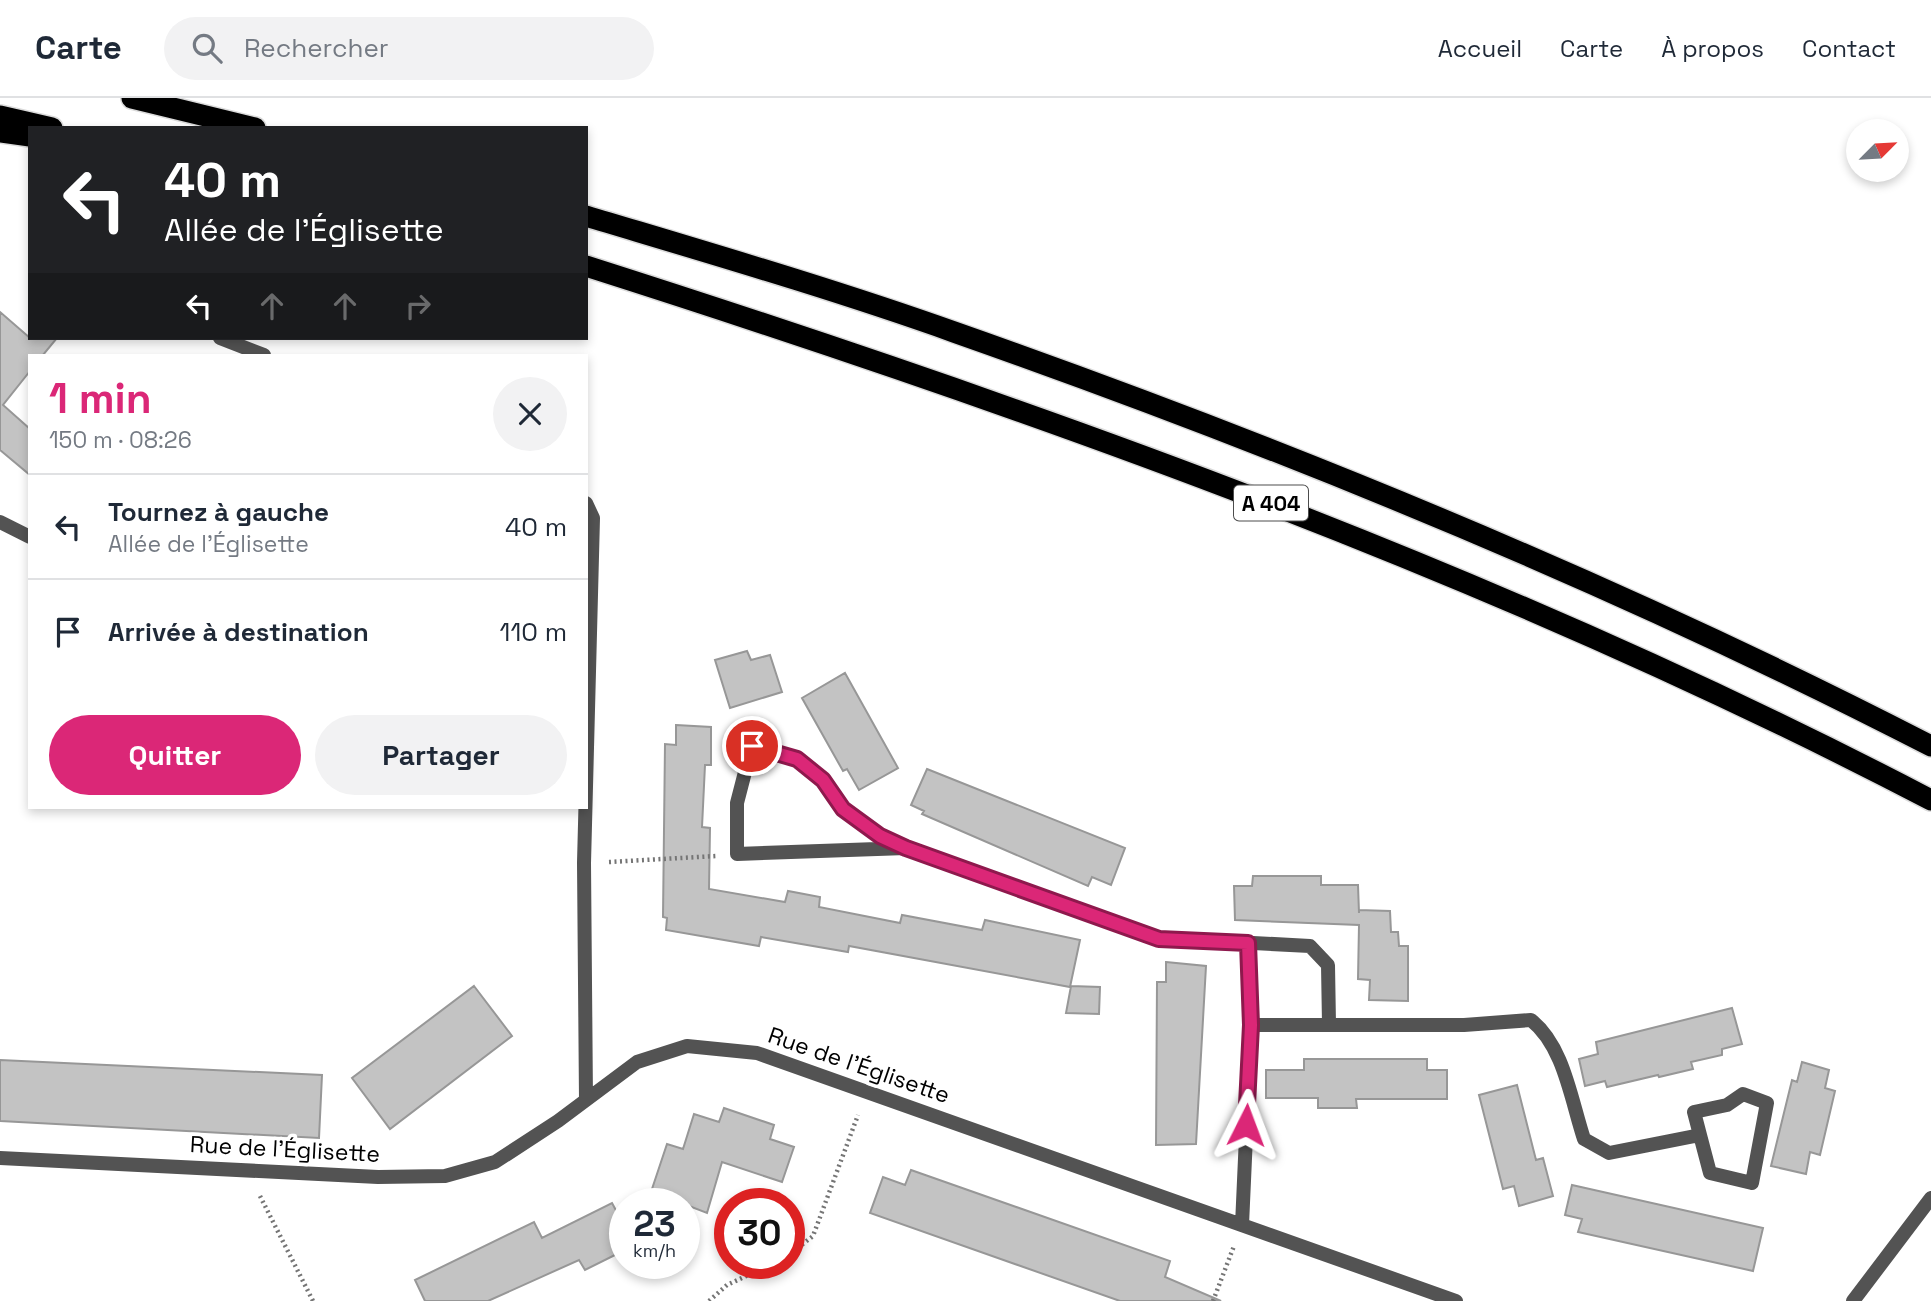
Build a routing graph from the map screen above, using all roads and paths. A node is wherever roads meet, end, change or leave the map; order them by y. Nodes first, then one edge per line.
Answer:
1 (132, 98) edge
2 (0, 116) edge
3 (43, 126) edge
4 (247, 126) edge
5 (0, 132) edge
6 (28, 136) edge
7 (588, 217) edge
8 (588, 267) edge
9 (225, 340) edge
10 (261, 354) edge
11 (588, 507) edge
12 (0, 522) edge
13 (28, 536) edge
14 (588, 724) edge
15 (1931, 746) edge
16 (1931, 800) edge
17 (586, 809) edge
18 (906, 848) junction
19 (737, 855) junction
20 (584, 863) junction
21 (1248, 943) junction
22 (1329, 1024) junction
23 (1251, 1025) junction
24 (867, 1092) junction
25 (586, 1100) junction
26 (1700, 1135) junction
27 (0, 1158) edge
28 (251, 1170) junction
29 (1931, 1198) edge
30 (1242, 1225) junction
31 (805, 1243) edge
32 (740, 1279) edge
33 (313, 1301) edge
34 (709, 1301) edge
35 (1213, 1301) edge
36 (1456, 1301) edge
37 (1853, 1301) edge

1 - 4 highway
2 - 3 highway
5 - 6 highway
7 - 15 highway, A 404
8 - 16 highway, A 404
9 - 10 street
11 - 14 street
12 - 13 street
17 - 20 street
18 - 19 street
18 - 19 street
18 - 21 street
19 - 20 path
20 - 25 street
21 - 22 street
21 - 23 street
22 - 23 street
22 - 26 street
23 - 30 street
24 - 25 street, Rue de l'Églisette
24 - 30 street, Rue de l'Églisette
24 - 31 path
25 - 28 street, Rue de l'Églisette
26 - 26 street
27 - 28 street, Rue de l'Églisette
28 - 33 path
29 - 37 street
30 - 35 path
30 - 36 street, Rue de l'Églisette
32 - 34 path

